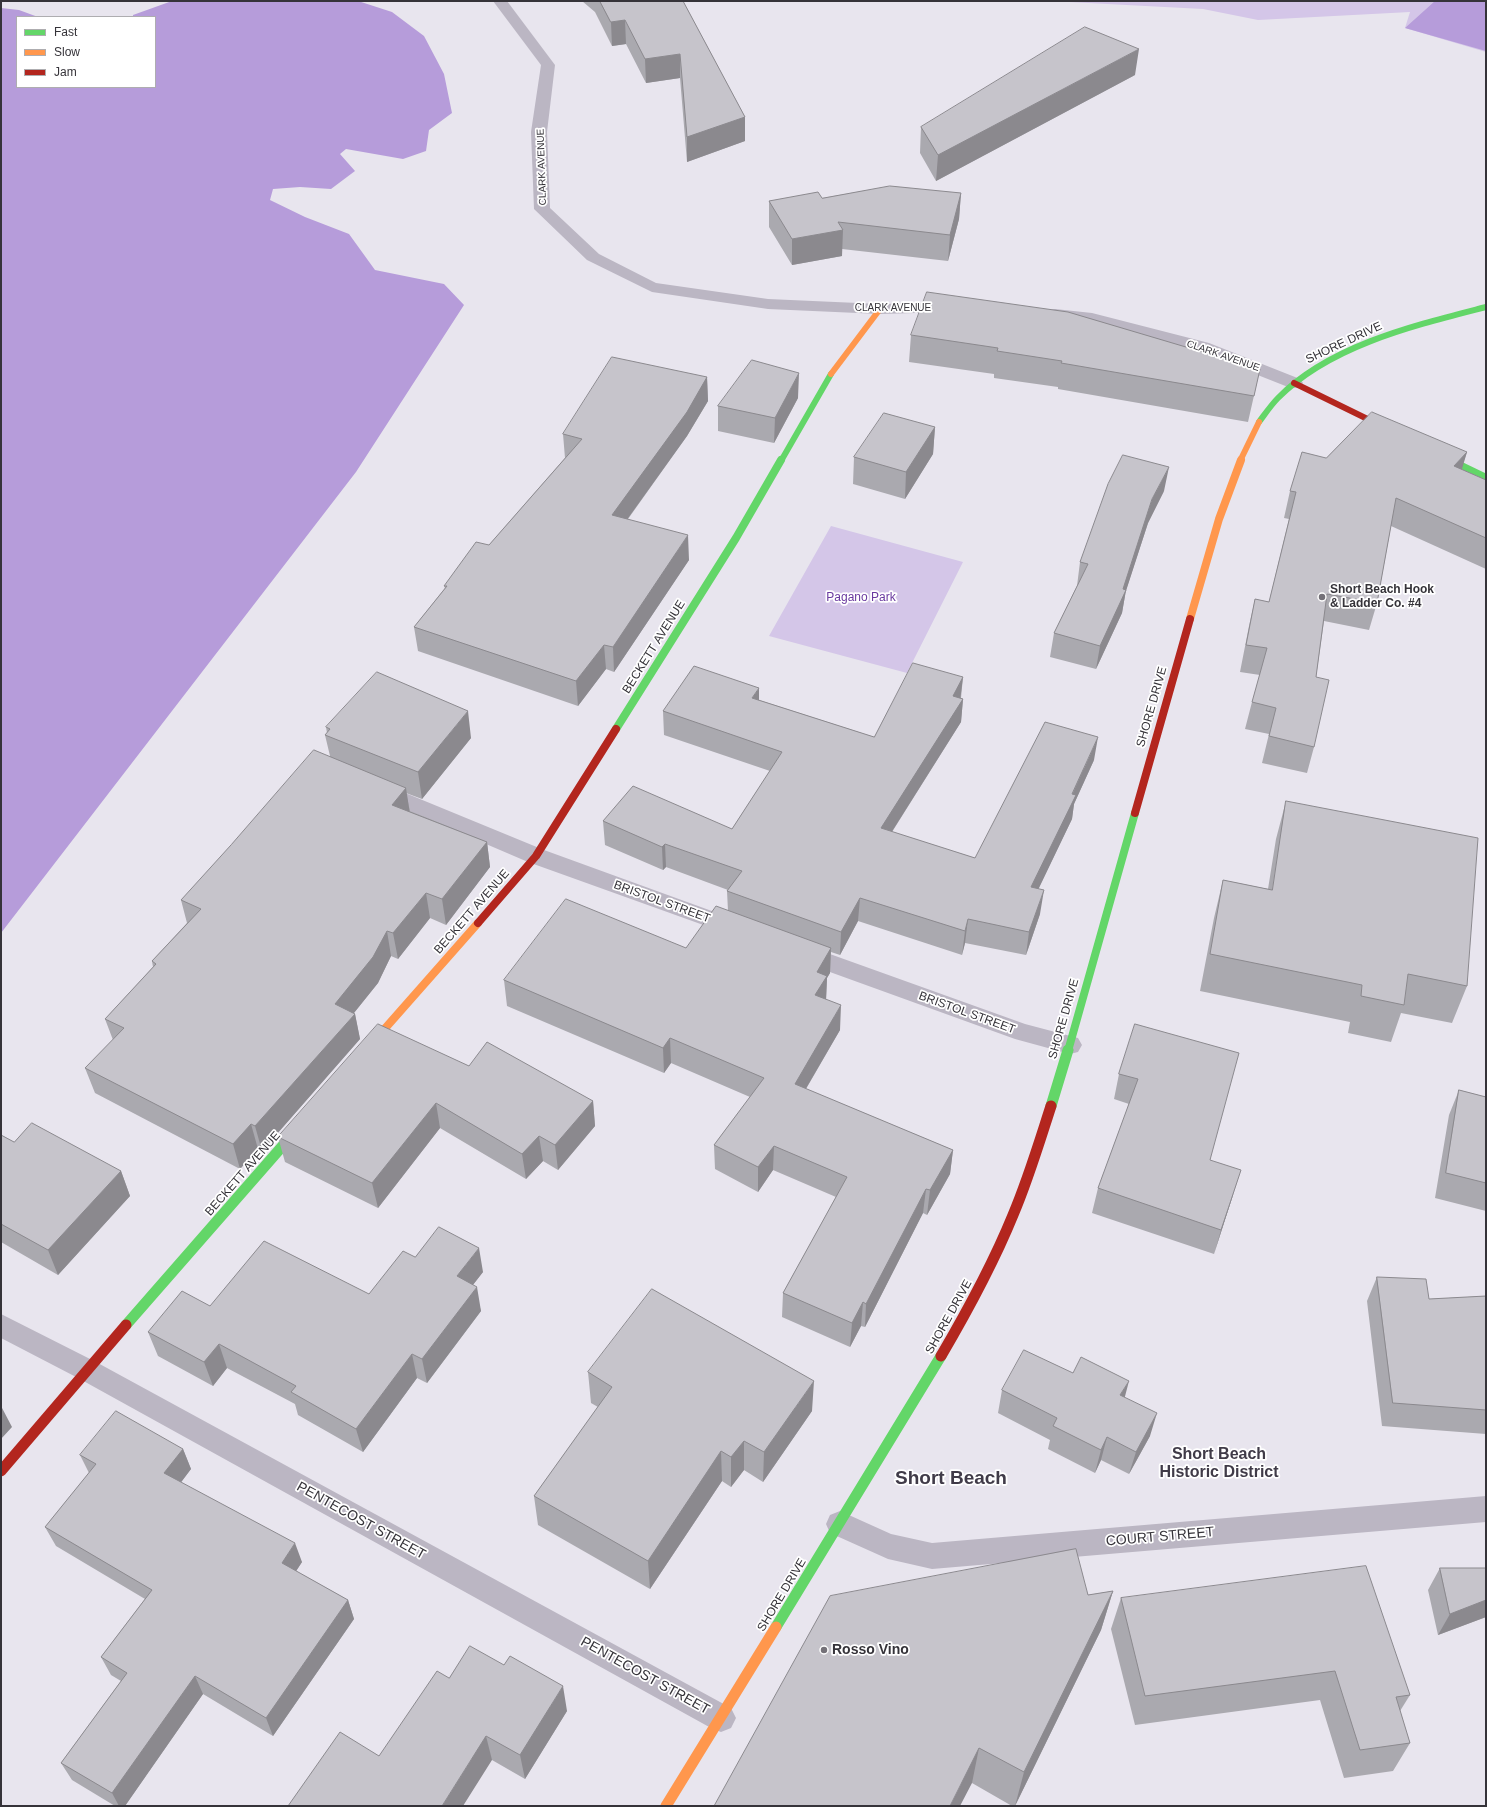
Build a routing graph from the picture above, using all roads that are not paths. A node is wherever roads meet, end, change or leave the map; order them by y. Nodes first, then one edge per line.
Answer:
1 (500, 1) edge
2 (970, 306) edge
3 (1486, 307) edge
4 (880, 309) junction
5 (1038, 312) edge
6 (1294, 382) junction
7 (1398, 433) edge
8 (1425, 447) edge
9 (1486, 478) edge
10 (363, 784) edge
11 (536, 856) junction
12 (754, 935) edge
13 (784, 946) edge
14 (1070, 1045) junction
15 (358, 1059) edge
16 (306, 1119) edge
17 (1, 1325) edge
18 (87, 1370) junction
19 (1, 1471) edge
20 (1486, 1509) edge
21 (840, 1524) junction
22 (721, 1718) junction
23 (666, 1806) edge

1 - 4 street, CLARK AVENUE
2 - 4 street, CLARK AVENUE
3 - 6 main road, SHORE DRIVE
4 - 11 main road, BECKETT AVENUE
5 - 6 street, CLARK AVENUE
6 - 7 main road, CLARK AVENUE
6 - 14 main road, SHORE DRIVE
8 - 9 main road
10 - 11 street, BRISTOL STREET
11 - 12 street, BRISTOL STREET
11 - 15 main road, BECKETT AVENUE
13 - 14 street, BRISTOL STREET
14 - 21 main road, SHORE DRIVE
16 - 18 main road, BECKETT AVENUE
17 - 18 street, PENTECOST STREET
18 - 19 main road, BECKETT AVENUE
18 - 22 street, PENTECOST STREET
20 - 21 street, COURT STREET
21 - 22 main road, SHORE DRIVE
22 - 23 main road, SHORE DRIVE

